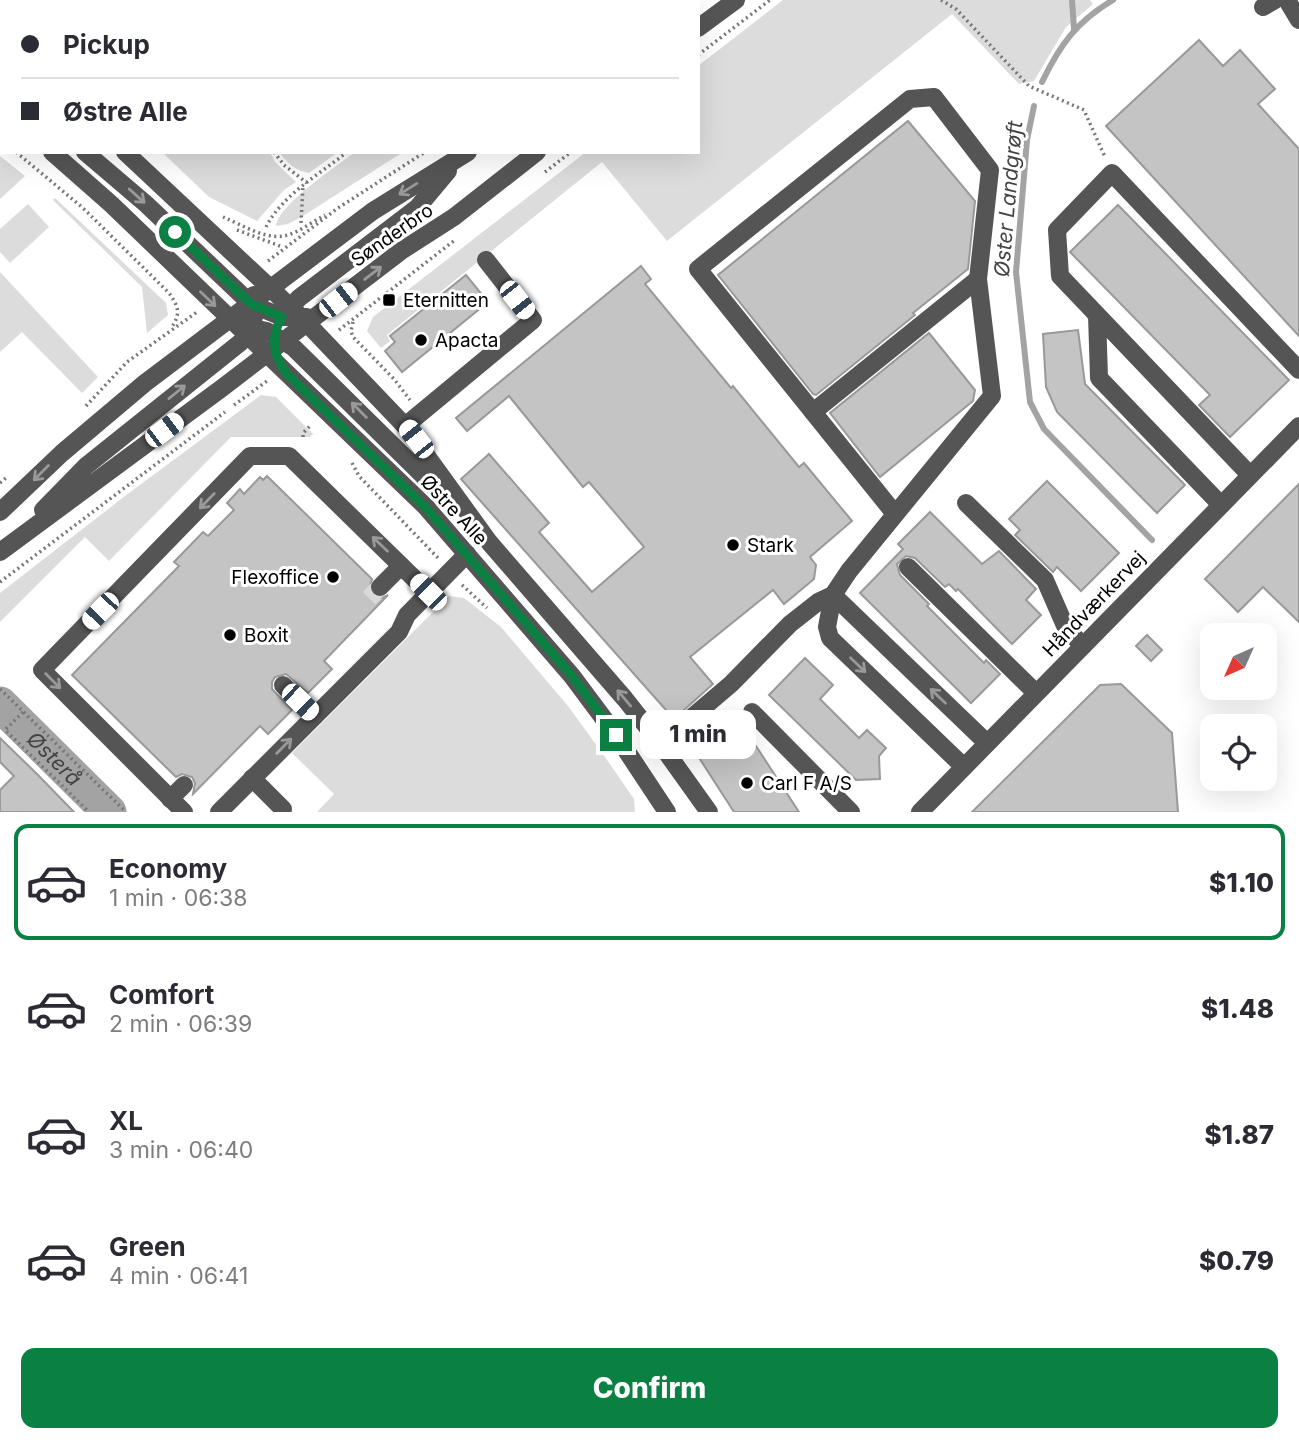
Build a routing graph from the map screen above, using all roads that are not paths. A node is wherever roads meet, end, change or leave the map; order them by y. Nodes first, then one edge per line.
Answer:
1 (724, 0) edge
2 (736, 0) edge
3 (1287, 0) edge
4 (1299, 20) edge
5 (700, 27) edge
6 (700, 27) edge
7 (54, 154) edge
8 (87, 154) edge
9 (127, 154) edge
10 (534, 154) edge
11 (464, 155) edge
12 (239, 260) junction
13 (486, 260) dead end
14 (978, 279) junction
15 (270, 289) junction
16 (254, 303) junction
17 (1097, 315) junction
18 (295, 316) junction
19 (241, 327) junction
20 (275, 344) junction
21 (1299, 370) edge
22 (813, 412) junction
23 (405, 426) junction
24 (1299, 426) edge
25 (1250, 475) junction
26 (966, 503) dead end
27 (1220, 505) junction
28 (0, 512) edge
29 (895, 514) junction
30 (489, 542) junction
31 (2, 551) edge
32 (467, 554) junction
33 (401, 566) junction
34 (908, 567) dead end
35 (380, 587) tunnel mouth
36 (428, 592) junction
37 (833, 595) junction
38 (1083, 646) junction
39 (283, 685) dead end
40 (1036, 693) junction
41 (752, 712) dead end
42 (315, 716) junction
43 (691, 718) dead end
44 (987, 743) junction
45 (964, 767) junction
46 (252, 778) junction
47 (184, 785) dead end
48 (170, 799) junction
49 (283, 809) dead end
50 (184, 812) edge
51 (219, 812) edge
52 (667, 812) edge
53 (709, 812) edge
54 (851, 812) edge
55 (920, 812) edge

1 - 5 street
2 - 6 street
3 - 4 street
7 -> 19 street, Østre Alle
8 -> 16 street
9 - 12 street, Østre Alle
18 -> 10 street, Sønderbro
11 -> 15 street, Sønderbro
11 - 18 street
12 - 15 street, Østre Alle
12 - 16 street
13 - 23 street
14 - 22 street
14 - 22 street
14 - 29 street
15 - 16 street, Sønderbro
15 - 18 street, Østre Alle
16 - 18 street
16 - 19 street, Sønderbro
17 - 21 street
17 - 25 street
17 - 27 street
18 - 20 street, Sønderbro
18 - 20 street
18 - 23 street, Østre Alle
19 - 20 street, Østre Alle
19 -> 28 street
31 -> 19 street, Sønderbro
30 -> 20 street
20 - 31 street, Sønderbro
20 - 32 street, Østre Alle
22 - 29 street
23 - 30 street, Østre Alle
24 - 25 street, Håndværkervej
25 - 27 street, Håndværkervej
26 - 38 street
27 - 38 street, Håndværkervej
29 - 37 street
53 -> 30 street, Østre Alle
32 - 36 street
32 - 52 street, Østre Alle
33 - 35 street
33 - 36 street
33 -> 48 street
34 - 40 street
36 - 42 street
37 - 43 street
44 -> 37 street
37 -> 45 street
38 - 40 street, Håndværkervej
39 - 42 street
40 - 44 street, Håndværkervej
41 - 54 street
46 -> 42 street
44 - 45 street, Håndværkervej
45 - 55 street, Håndværkervej
46 - 49 street
46 - 51 street
47 - 48 street
48 - 50 street

